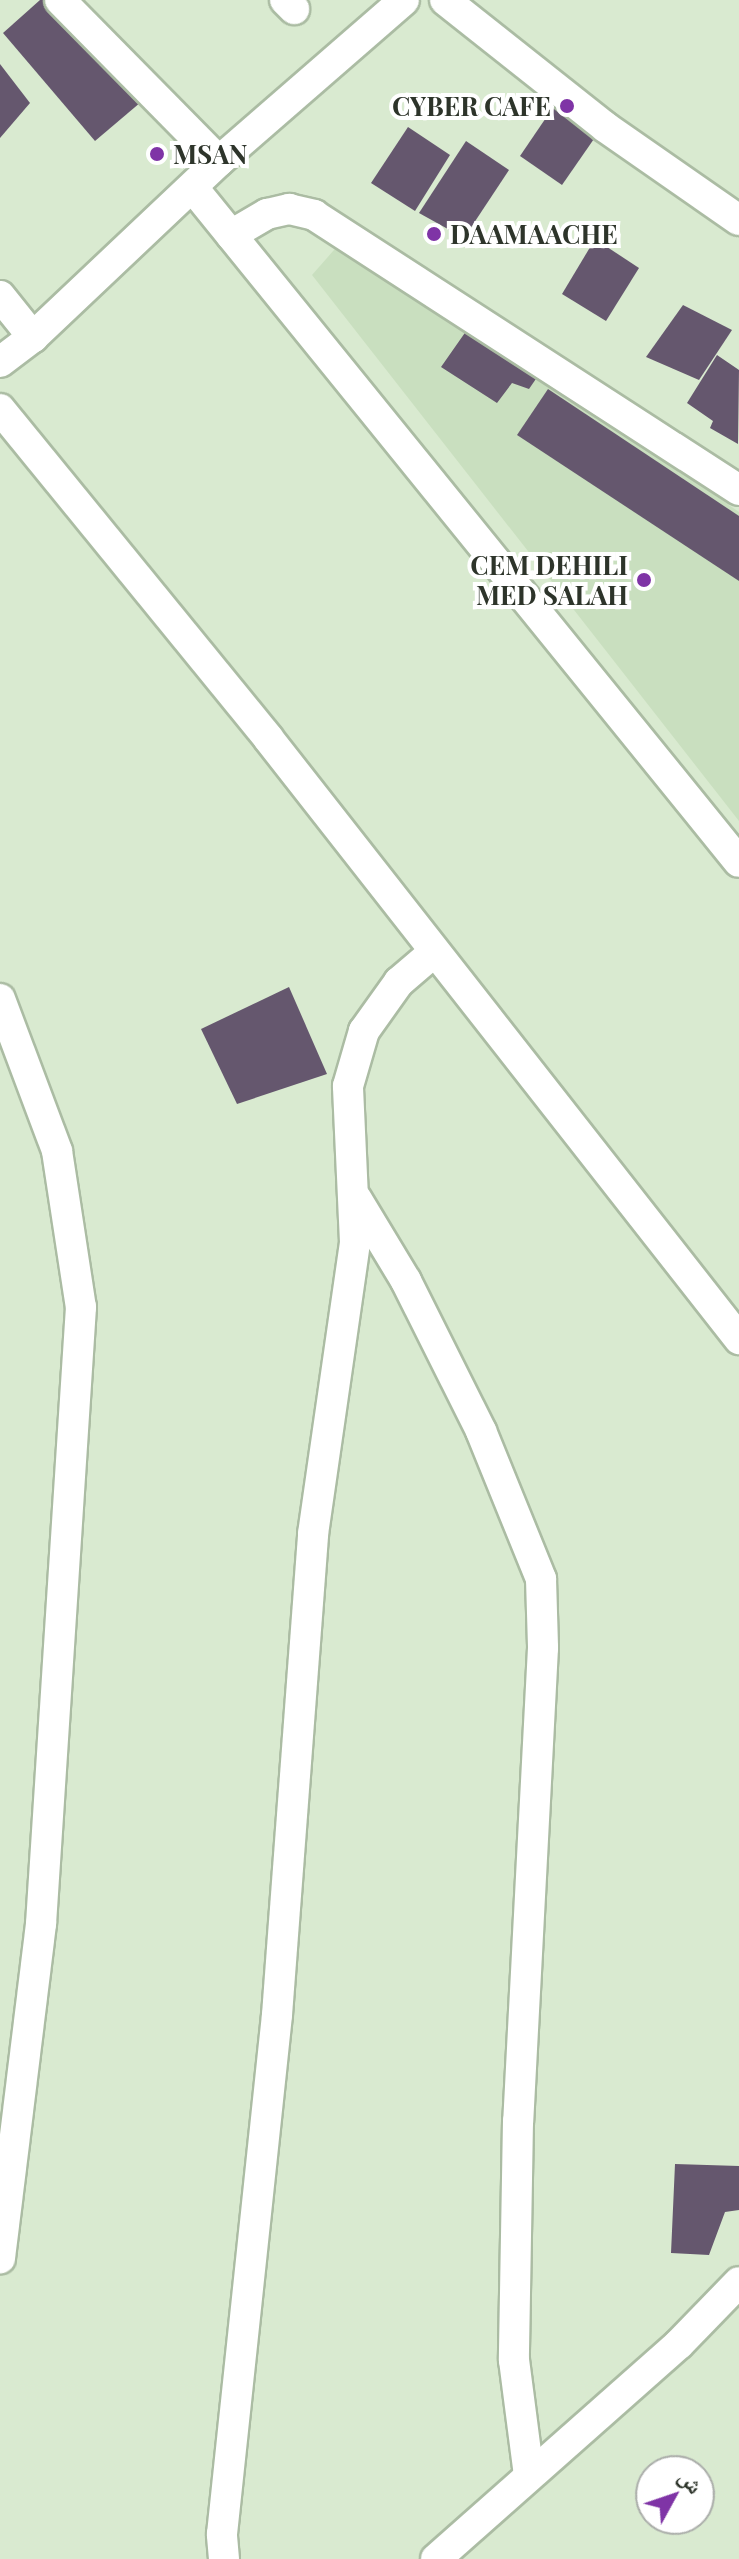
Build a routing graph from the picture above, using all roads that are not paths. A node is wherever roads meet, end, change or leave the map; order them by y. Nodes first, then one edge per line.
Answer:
1 (60, 0) edge
2 (404, 0) edge
3 (445, 0) edge
4 (219, 161) junction
5 (193, 188) junction
6 (739, 220) edge
7 (231, 235) junction
8 (0, 296) edge
9 (33, 337) junction
10 (0, 362) edge
11 (1, 411) edge
12 (739, 490) edge
13 (739, 862) edge
14 (434, 952) junction
15 (0, 999) edge
16 (353, 1192) junction
17 (739, 1339) edge
18 (0, 2259) edge
19 (739, 2282) edge
20 (529, 2475) junction
21 (475, 2522) junction
22 (224, 2559) edge
23 (436, 2559) edge
24 (473, 2559) edge

1 - 4 street
2 - 4 street
3 - 6 street
4 - 5 street
5 - 7 street
5 - 9 street
7 - 12 street
7 - 13 street
8 - 9 street
9 - 10 street
11 - 14 street
14 - 16 street
14 - 17 street
15 - 18 street
16 - 20 street
16 - 22 street
19 - 20 street
20 - 21 street
21 - 23 street
21 - 24 street

